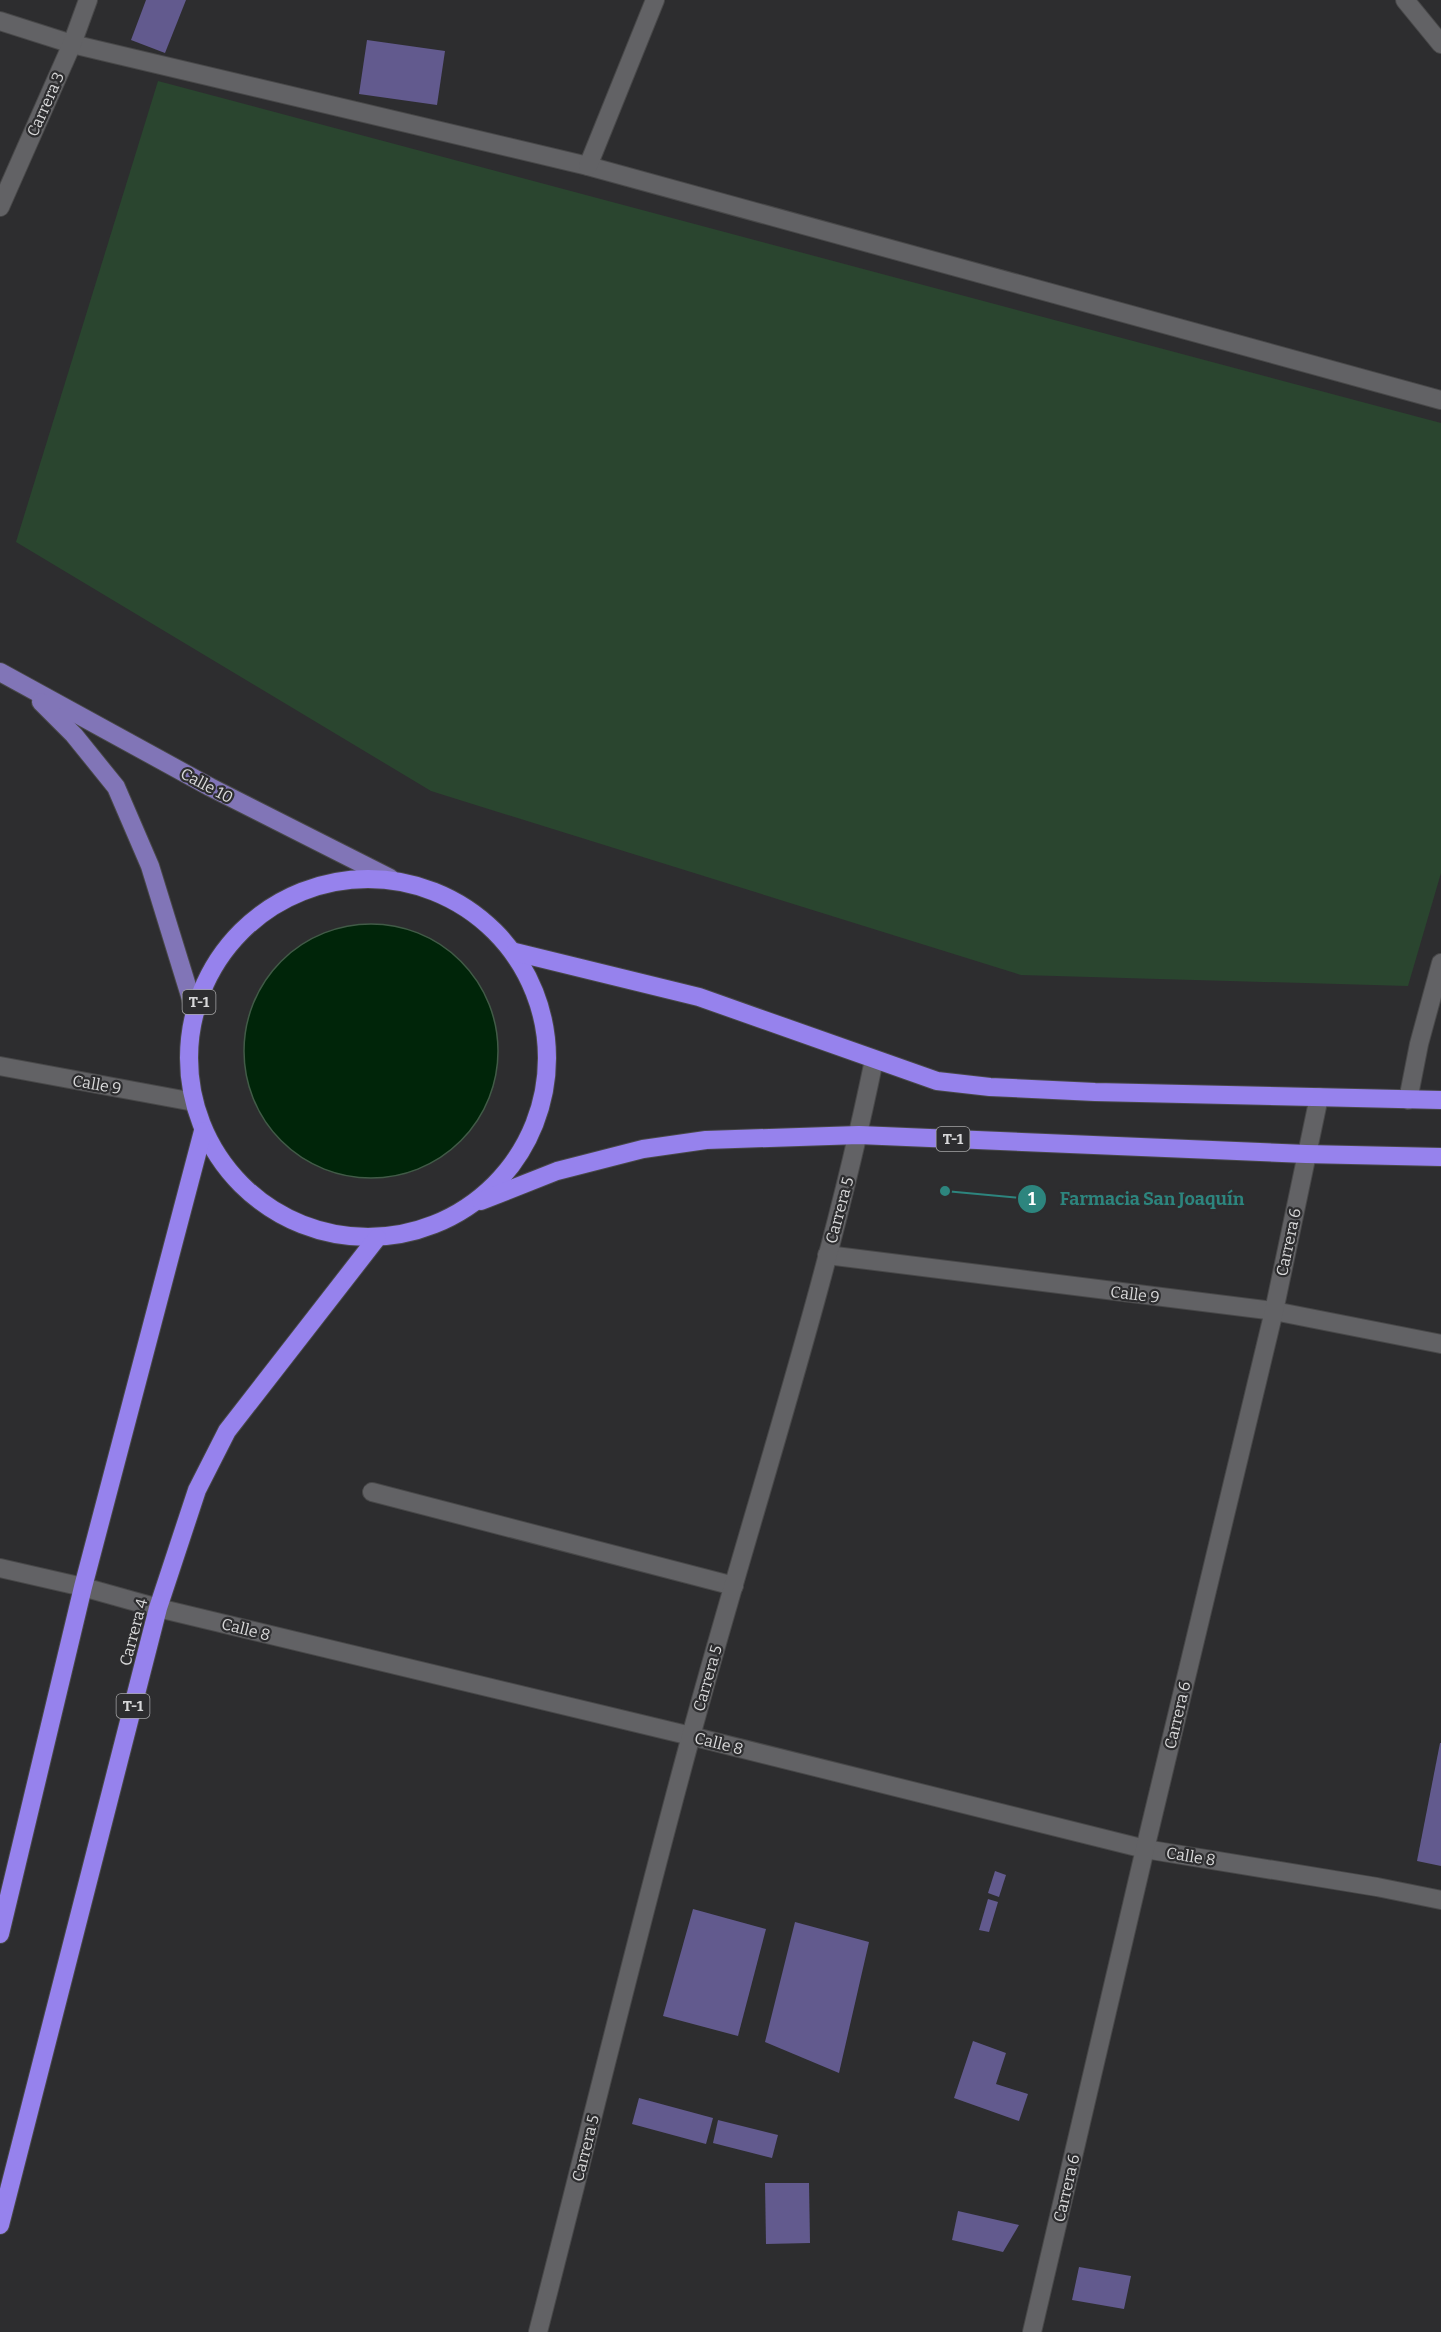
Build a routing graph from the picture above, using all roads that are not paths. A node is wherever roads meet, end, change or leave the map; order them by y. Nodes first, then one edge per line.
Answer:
1 (88, 0) edge
2 (655, 0) edge
3 (1405, 0) edge
4 (0, 21) edge
5 (72, 44) junction
6 (1441, 44) edge
7 (588, 166) junction
8 (0, 207) edge
9 (1441, 400) edge
10 (0, 672) edge
11 (27, 688) junction
12 (390, 878) junction
13 (515, 952) junction
14 (1441, 963) edge
15 (195, 1012) junction
16 (874, 1060) junction
17 (0, 1066) edge
18 (1319, 1097) junction
19 (1408, 1100) junction
20 (1441, 1101) edge
21 (194, 1102) junction
22 (204, 1131) junction
23 (858, 1135) junction
24 (1306, 1154) junction
25 (1441, 1157) edge
26 (474, 1204) junction
27 (376, 1238) junction
28 (827, 1256) junction
29 (1274, 1311) junction
30 (1441, 1344) edge
31 (372, 1492) dead end
32 (0, 1568) edge
33 (734, 1586) junction
34 (83, 1587) junction
35 (158, 1608) junction
36 (691, 1736) junction
37 (1145, 1849) junction
38 (1441, 1900) edge
39 (0, 1934) edge
40 (0, 2225) edge
41 (538, 2332) edge
42 (1032, 2332) edge

1 - 5 street, Carrera 3
2 - 7 street
3 - 6 street
4 - 5 street
5 - 7 street
5 - 8 street, Carrera 3
7 - 9 street
10 - 11 main road, Calle 10
11 - 12 main road, Calle 10
11 - 15 main road, Calle 10
12 - 13 highway, T-1
12 - 15 highway, T-1
13 - 16 highway
13 - 26 highway, T-1
14 - 19 street
15 - 21 highway, T-1
16 - 18 highway
16 - 23 street, Carrera 5
17 - 21 street, Calle 9
18 - 19 highway
18 - 24 street, Carrera 6
19 - 20 highway
21 - 22 highway, T-1
22 - 27 highway, T-1
22 - 34 highway
23 - 24 highway, T-1
23 - 26 highway, T-1
23 - 28 street, Carrera 5
24 - 25 highway, T-1
24 - 29 street, Carrera 6
26 - 27 highway, T-1
27 - 35 highway, Carrera 4 / T-1
28 - 29 street, Calle 9
28 - 33 street, Carrera 5
29 - 30 street, Calle 9
29 - 37 street, Carrera 6
31 - 33 street
32 - 34 street, Calle 8
33 - 36 street, Carrera 5
34 - 35 street, Calle 8
34 - 39 highway
35 - 36 street, Calle 8
35 - 40 highway, Carrera 4 / T-1
36 - 37 street, Calle 8
36 - 41 street, Carrera 5
37 - 38 street, Calle 8
37 - 42 street, Carrera 6

